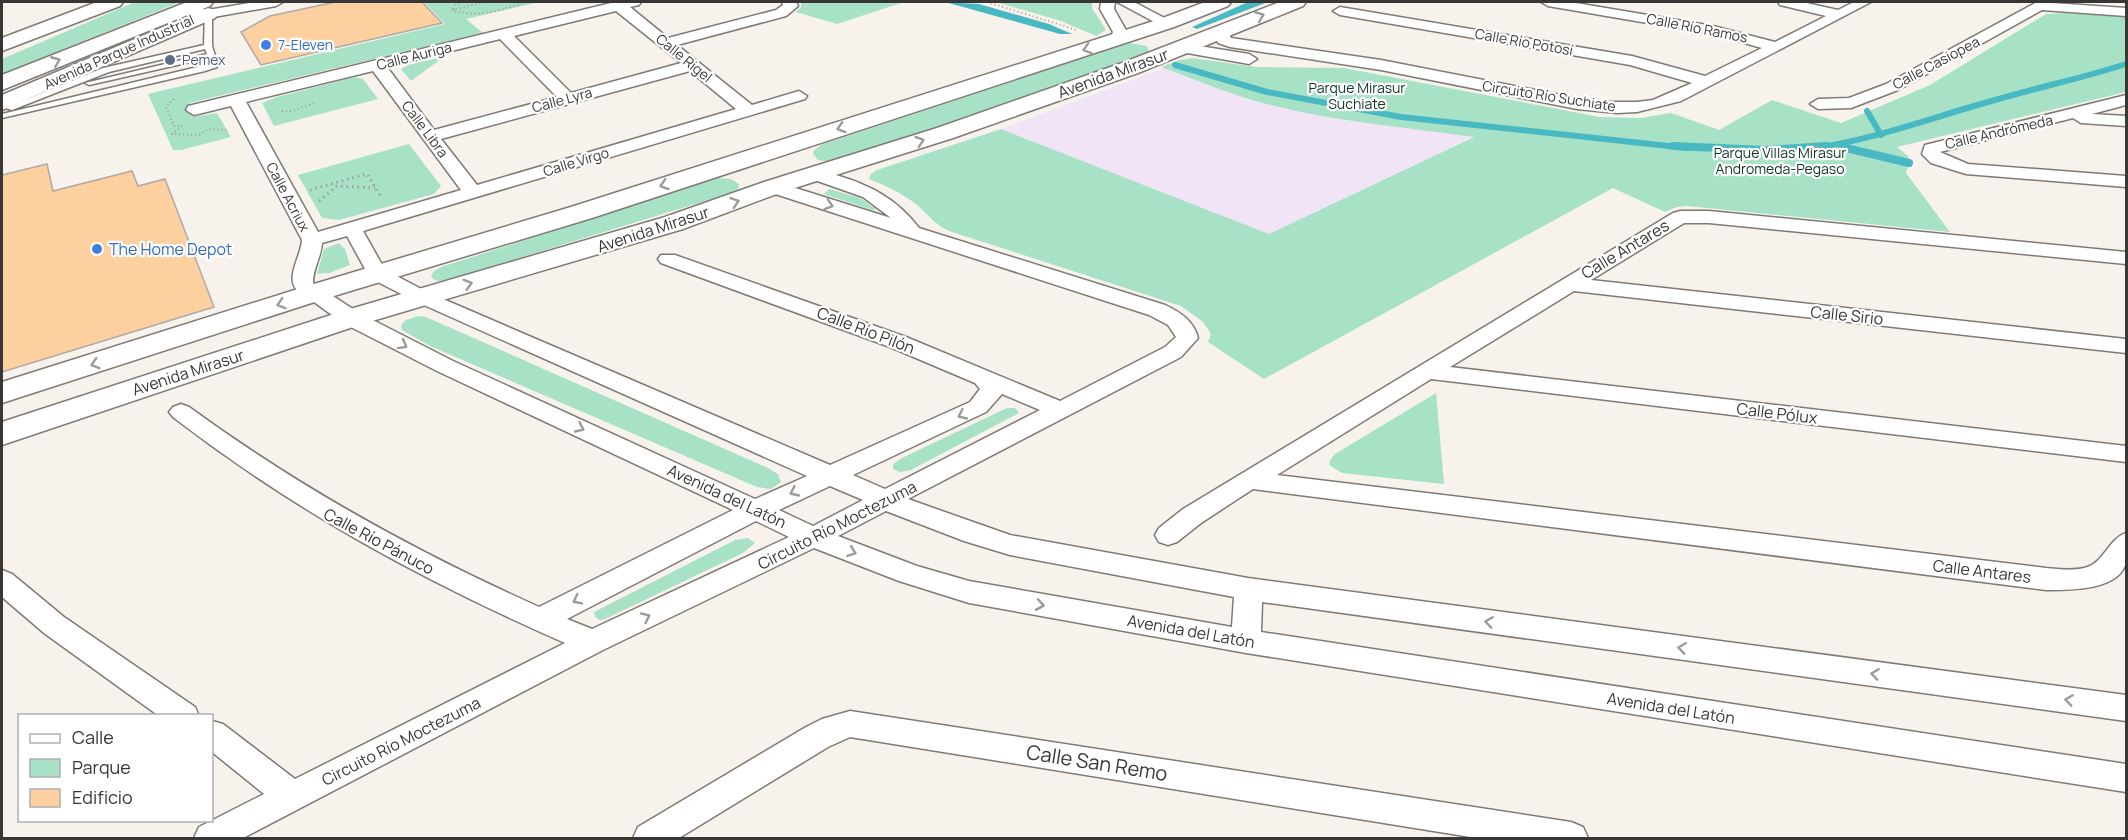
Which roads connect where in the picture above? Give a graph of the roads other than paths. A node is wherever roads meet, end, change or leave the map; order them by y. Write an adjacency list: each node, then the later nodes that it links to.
1 (82, 2): 21 (street)
2 (113, 2): 26 (street)
3 (237, 2): 16 (street, Avenida Parque Industrial)
4 (276, 2): 16 (street)
5 (634, 2): 15 (street, Calle Auriga)
6 (789, 2): 25 (street)
7 (1108, 2): 22 (street)
8 (1124, 2): 20 (street)
9 (1221, 2): 20 (street)
10 (1296, 2): 24 (street, Avenida Mirasur, one-way to 10)
11 (1548, 2): 27 (street, Calle Río Ramos)
12 (1785, 2): 19 (street)
13 (1864, 2): 19 (street, Circuito Río Suchiate)
14 (2044, 4): 18 (street); 41 (street, Calle Casiopea)
15 (618, 5): 23 (street, Calle Auriga); 25 (street, Calle Rigel)
16 (205, 8): 29 (lane); 35 (street, one-way to 16); 42 (street, Avenida Parque Industrial)
17 (1340, 11): 34 (street, Calle Río Potosí)
18 (2127, 12)
19 (1838, 14): 27 (street, Circuito Río Suchiate)
20 (1176, 19): 22 (street); 24 (street)
21 (2, 32)
22 (1124, 32): 28 (street); 51 (street, one-way to 51)
23 (503, 34): 31 (street, Calle Auriga); 38 (street)
24 (1219, 37): 28 (street, Avenida Mirasur); 30 (street, Circuito Río Suchiate)
25 (666, 43): 32 (street, Calle Rigel)
26 (2, 45)
27 (1774, 46): 34 (street, Circuito Río Suchiate)
28 (1181, 48): 30 (street, Circuito Río Suchiate); 53 (street, Avenida Mirasur, one-way to 28)
29 (211, 55): 33 (lane); 36 (lane); 36 (lane); 42 (lane)
30 (1320, 55): 34 (street, Circuito Río Suchiate)
31 (377, 65): 39 (street, Calle Auriga); 50 (street, Calle Libra)
32 (693, 65): 38 (street, Calle Lyra); 45 (street, Calle Rigel)
33 (154, 81): 46 (lane); 48 (lane)
34 (1707, 82)
35 (2, 83)
36 (47, 93): 42 (lane)
37 (799, 96): 45 (street, Calle Virgo)
38 (568, 99): 50 (street, Calle Lyra)
39 (236, 100): 43 (street, Calle Auriga); 59 (street, Calle Acriux)
40 (2127, 100): 47 (street, Calle Andrómeda)
41 (1818, 104)
42 (7, 105): 44 (lane)
43 (194, 110)
44 (2, 111)
45 (749, 111): 56 (street, Calle Virgo)
46 (2, 116)
47 (2064, 116): 49 (street); 54 (street, Calle Andrómeda)
48 (2, 121)
49 (2127, 122)
50 (431, 136): 56 (street, Calle Libra)
51 (780, 148): 52 (street); 53 (street)
52 (740, 161): 55 (street); 62 (street, one-way to 62)
53 (815, 174): 55 (street, Avenida Mirasur); 58 (street)
54 (2127, 182)
55 (773, 187): 58 (street, Circuito Río Moctezuma, one-way to 58); 65 (street, Avenida Mirasur, one-way to 55)
56 (473, 193): 57 (street, Calle Virgo)
57 (352, 228): 59 (street, Calle Virgo); 62 (street)
58 (912, 231): 71 (street, Circuito Río Moctezuma)
59 (312, 240): 64 (street, Calle Acriux)
60 (2127, 258): 63 (street, Calle Antares)
61 (668, 259): 69 (street, Calle Río Pilón)
62 (377, 274): 64 (street); 65 (street)
63 (1568, 284): 67 (street, Calle Sirio); 68 (street, Calle Antares)
64 (314, 293): 66 (street, Avenida del Latón); 70 (street, one-way to 70)
65 (422, 297): 66 (street, Avenida Mirasur); 75 (street)
66 (351, 318): 73 (street, Avenida Mirasur); 78 (street, Avenida del Latón, one-way to 78)
67 (2127, 346)
68 (1428, 372): 74 (street, Calle Pólux); 76 (street, Calle Antares)
69 (982, 376): 71 (street, Calle Río Pilón); 75 (street, one-way to 75)
70 (2, 393)
71 (1061, 410): 77 (street, Circuito Río Moctezuma)
72 (181, 412): 84 (street, Calle Río Pánuco)
73 (2, 434)
74 (2127, 454)
75 (831, 474): 77 (street); 78 (street, one-way to 78)
76 (1250, 480): 79 (street, Calle Antares); 81 (street, Calle Antares)
77 (888, 499): 80 (street, Circuito Río Moctezuma); 83 (street)
78 (756, 510): 80 (street, Avenida del Latón); 84 (street, one-way to 84)
79 (1168, 536)
80 (813, 537): 85 (street, Avenida del Latón, one-way to 85); 86 (street, Circuito Río Moctezuma, one-way to 80)
81 (2127, 543)
82 (2, 581): 88 (street)
83 (1248, 589): 85 (street); 87 (street, one-way to 83)
84 (539, 620): 86 (street, Calle Río Pánuco)
85 (1246, 641): 90 (street, Avenida del Latón)
86 (593, 642): 91 (street, Circuito Río Moctezuma)
87 (2127, 708)
88 (181, 714)
89 (213, 735): 91 (street)
90 (2127, 778)
91 (293, 797): 92 (street, Circuito Río Moctezuma)
92 (211, 838)
93 (650, 838): 94 (street, Calle San Remo)
94 (1571, 838)

